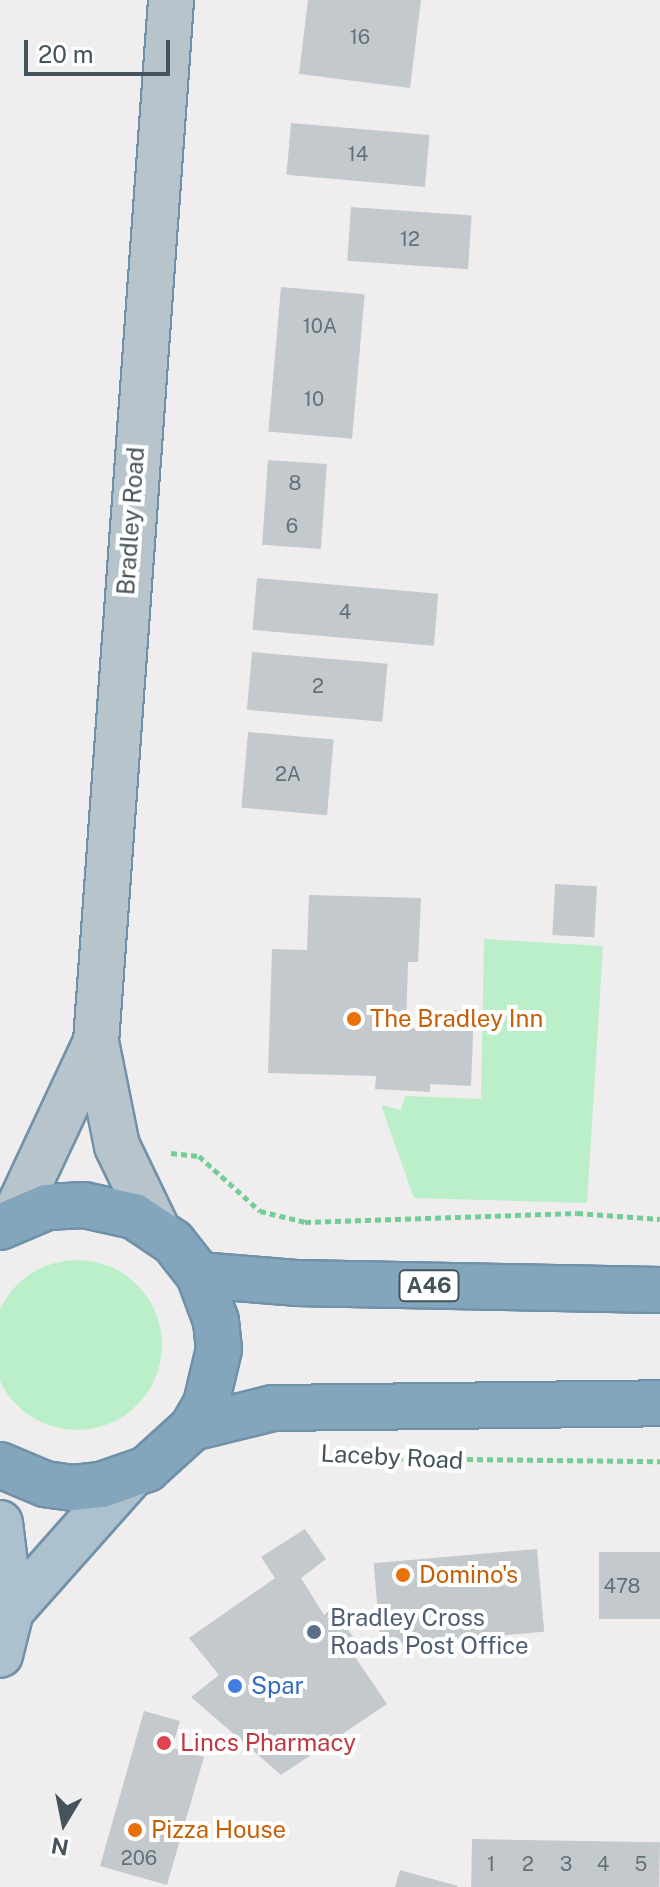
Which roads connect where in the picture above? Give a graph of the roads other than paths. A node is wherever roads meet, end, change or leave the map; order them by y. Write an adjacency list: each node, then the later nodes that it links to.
1 (171, 0): 2 (street, Bradley Road)
2 (96, 1042): 3 (street, Bradley Road); 4 (street, Bradley Road)
3 (6, 1223): 4 (highway)
4 (157, 1229): 5 (highway)
5 (199, 1275): 6 (highway, A46); 8 (highway)
6 (660, 1290)
7 (660, 1403): 8 (highway, Laceby Road)
8 (192, 1428): 10 (highway)
9 (0, 1465): 10 (highway)
10 (129, 1478): 12 (main road)
11 (0, 1523): 12 (main road)
12 (11, 1611): 13 (main road)
13 (0, 1655)

